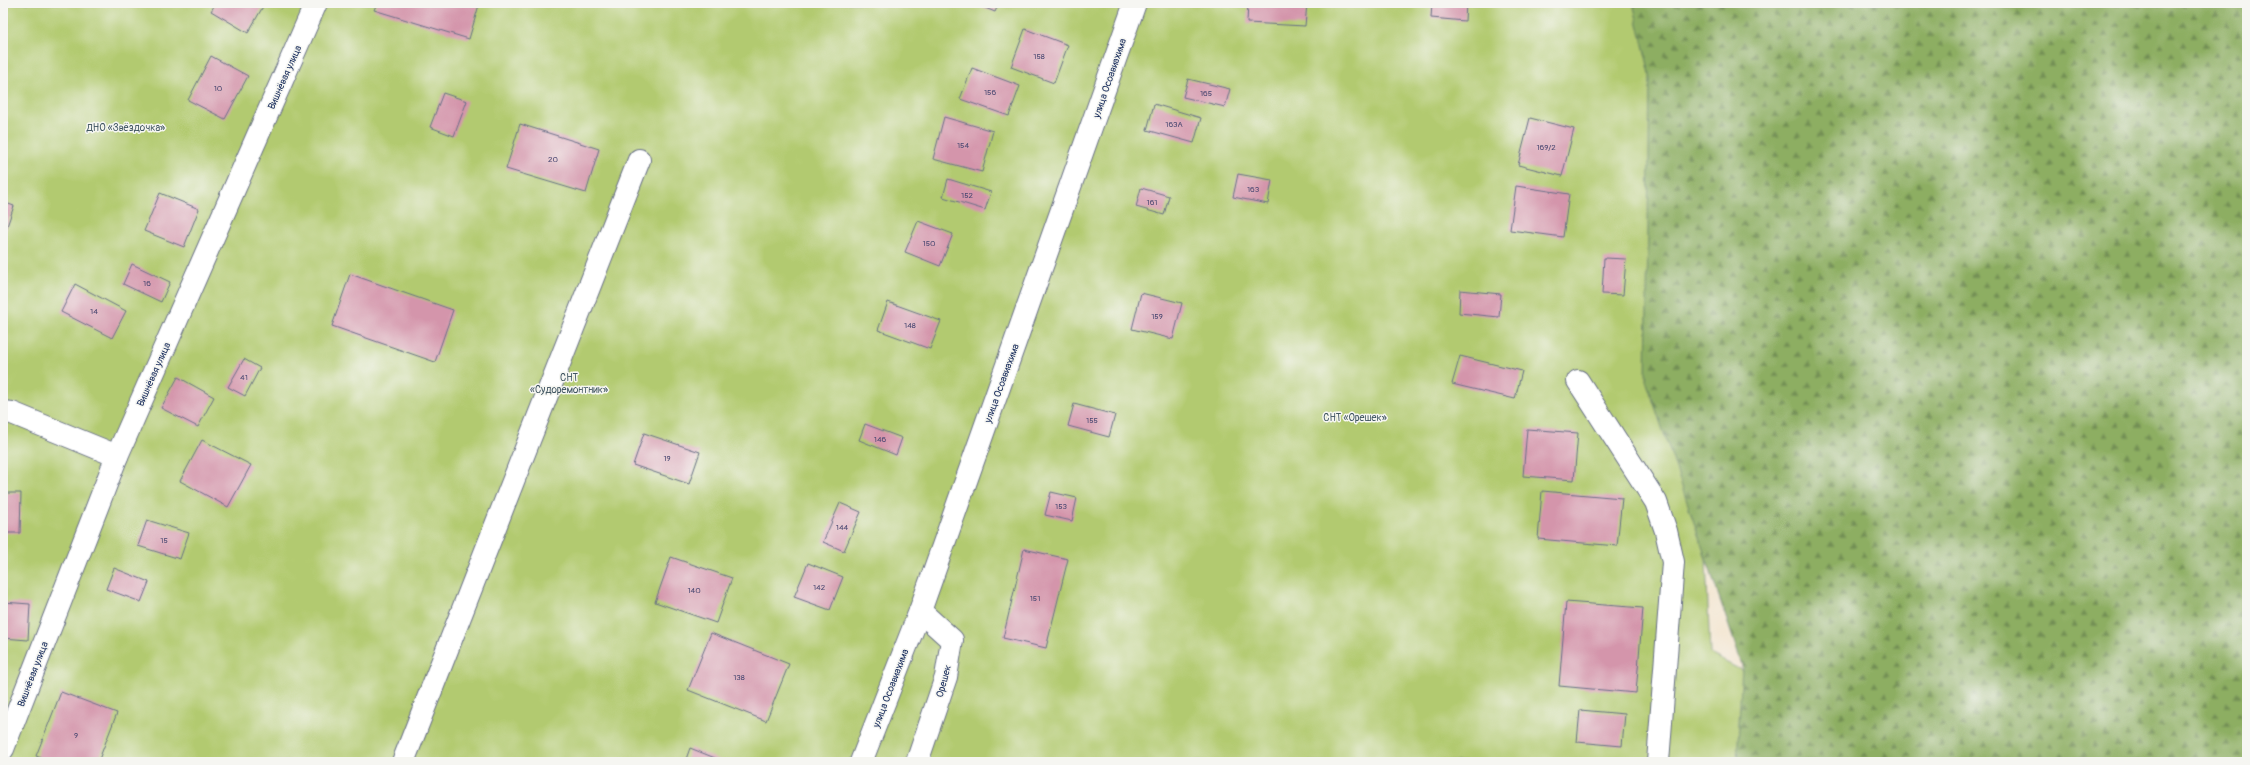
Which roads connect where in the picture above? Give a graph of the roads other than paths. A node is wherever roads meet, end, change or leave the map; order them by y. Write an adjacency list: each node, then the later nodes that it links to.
1 (316, 3): 6 (street, Вишнёвая улица)
2 (1135, 3): 7 (street, улица Осоавиахима)
3 (639, 160): 9 (street)
4 (1578, 381): 12 (street)
5 (3, 412): 6 (street)
6 (117, 456): 8 (street, Вишнёвая улица)
7 (920, 611): 10 (street, улица Осоавиахима); 11 (street, Орешек)
8 (3, 749)
9 (402, 762)
10 (861, 762)
11 (917, 762)
12 (1658, 762)

